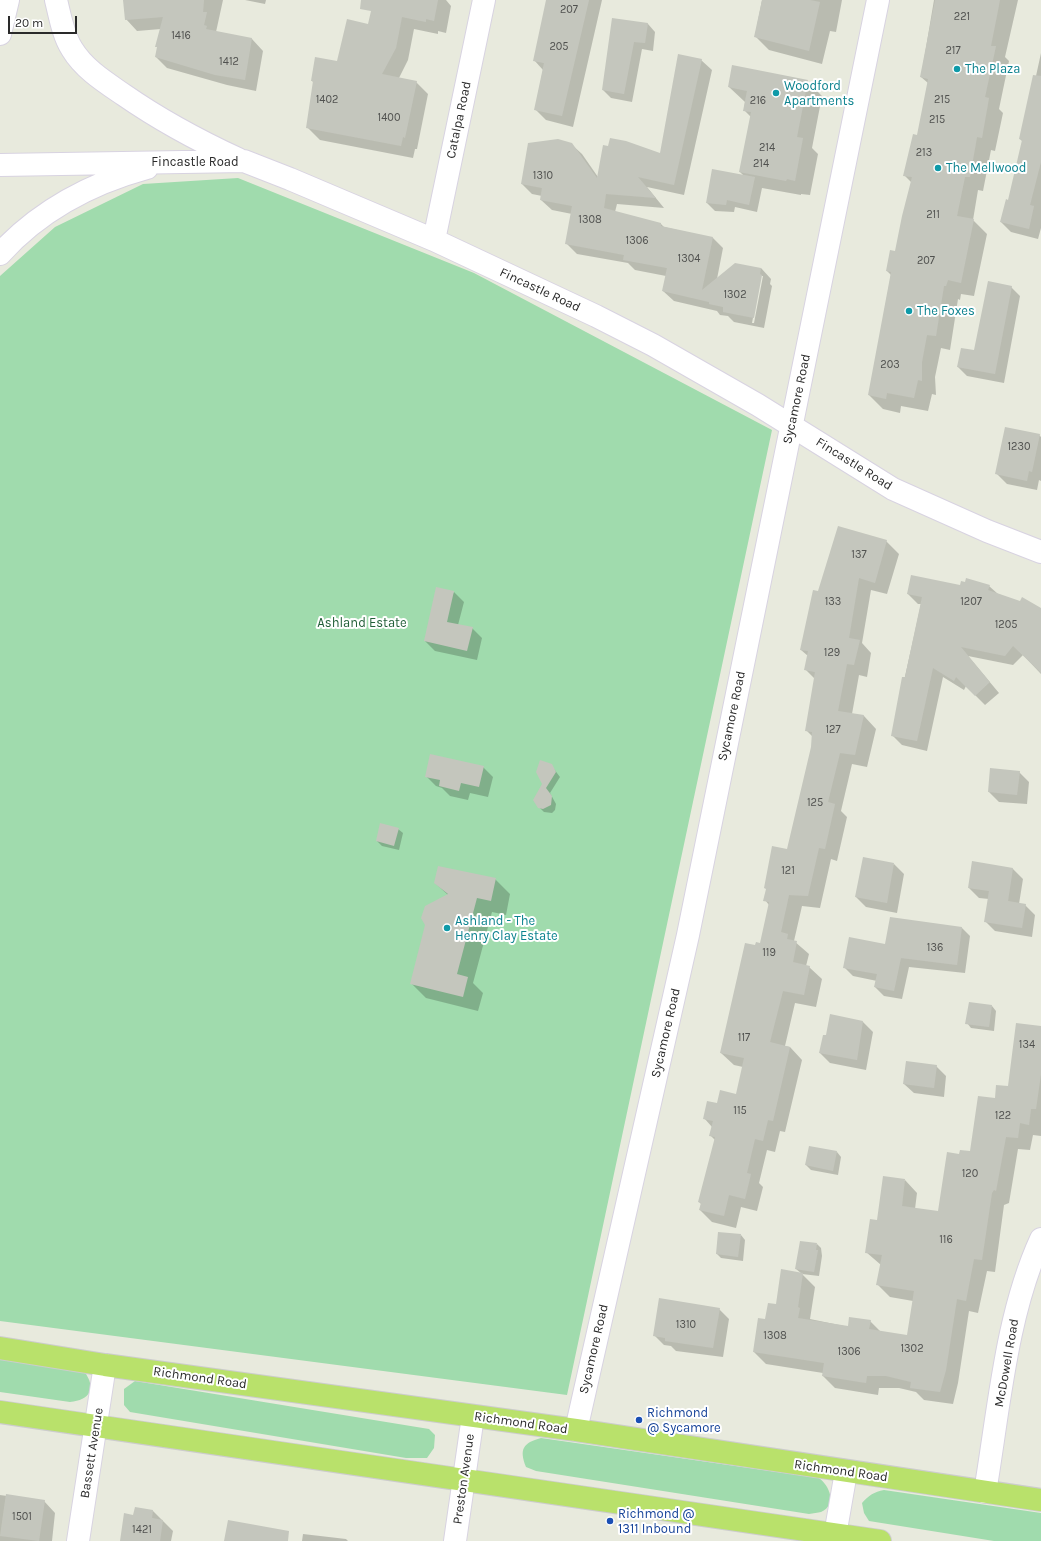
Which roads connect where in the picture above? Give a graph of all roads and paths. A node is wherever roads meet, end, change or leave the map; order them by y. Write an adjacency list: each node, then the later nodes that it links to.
1 (8, 0): 5 (street)
2 (56, 0): 7 (street)
3 (484, 0): 9 (street, Catalpa Road)
4 (878, 0): 11 (street, Sycamore Road)
5 (0, 34)
6 (176, 161): 7 (street, Fincastle Road); 8 (street, Fincastle Road); 10 (street)
7 (244, 162): 9 (street, Fincastle Road)
8 (0, 164)
9 (434, 240): 11 (street, Fincastle Road)
10 (0, 254)
11 (792, 426): 12 (street, Fincastle Road); 19 (street, Sycamore Road)
12 (1041, 552)
13 (1041, 1239): 22 (street, McDowell Road)
14 (0, 1348): 15 (main road, Richmond Road)
15 (105, 1365): 17 (main road, Richmond Road); 18 (street, Bassett Avenue)
16 (0, 1412): 18 (main road)
17 (473, 1416): 19 (main road, Richmond Road); 21 (street, Preston Avenue)
18 (97, 1426): 21 (main road); 25 (street, Bassett Avenue)
19 (576, 1430): 20 (main road, Richmond Road)
20 (846, 1472): 22 (main road, Richmond Road); 24 (street)
21 (465, 1481): 24 (main road); 26 (street, Preston Avenue)
22 (985, 1492): 23 (main road, Richmond Road)
23 (1041, 1500)
24 (834, 1538): 27 (main road)
25 (78, 1541)
26 (455, 1541)
27 (880, 1541)

